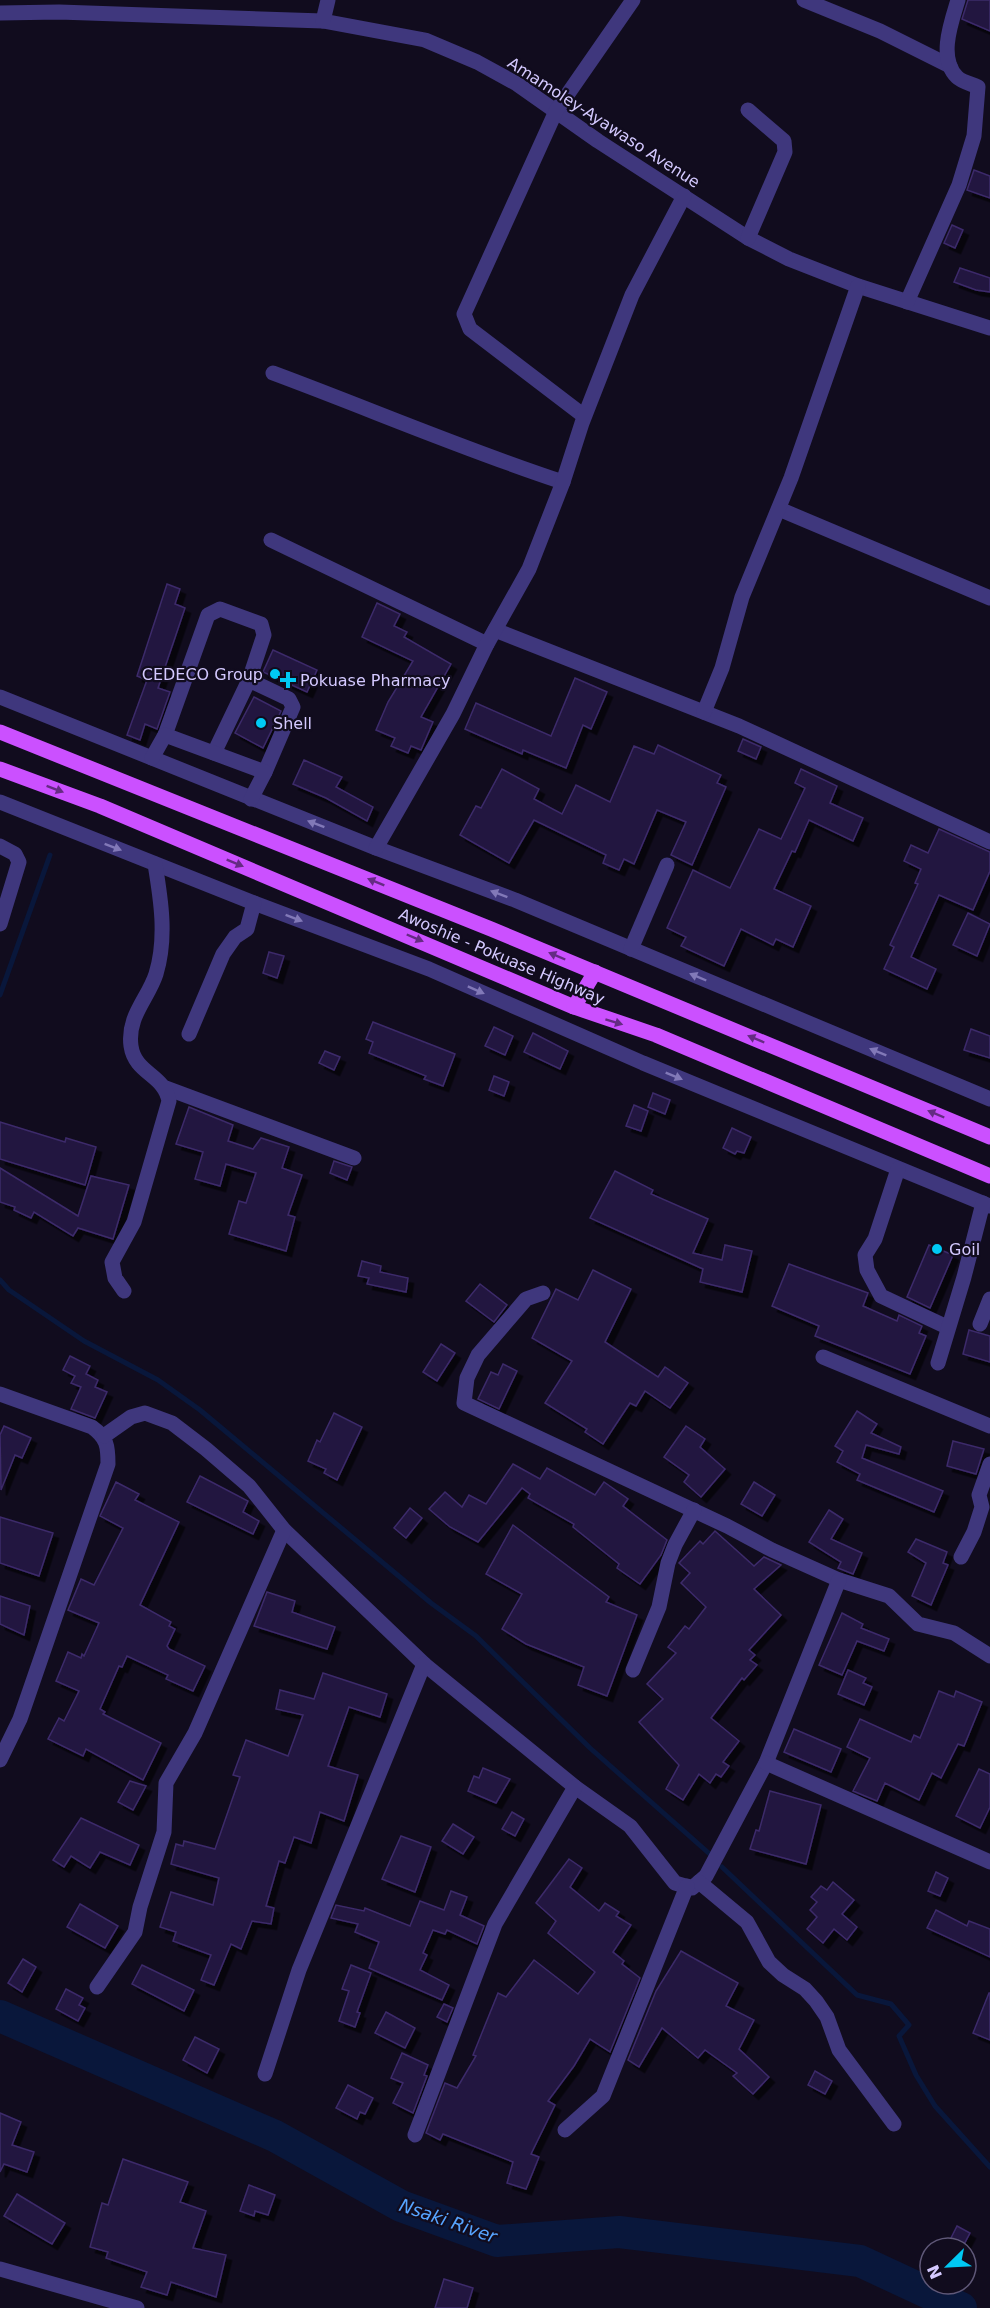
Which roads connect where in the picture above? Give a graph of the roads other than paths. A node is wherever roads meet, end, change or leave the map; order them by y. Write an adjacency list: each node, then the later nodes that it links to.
1 (79, 0): 6 (street)
2 (328, 0): 8 (street)
3 (633, 0): 12 (street)
4 (804, 0): 9 (street)
5 (958, 0): 9 (street)
6 (59, 12): 7 (street, Amamoley-Ayawaso Avenue); 8 (street, Amamoley-Ayawaso Avenue)
7 (0, 13)
8 (323, 21): 12 (street, Amamoley-Ayawaso Avenue)
9 (950, 66): 10 (street)
10 (984, 89): 16 (street)
11 (748, 110): 14 (street)
12 (556, 111): 13 (street, Amamoley-Ayawaso Avenue); 19 (street)
13 (684, 196): 14 (street, Amamoley-Ayawaso Avenue); 19 (street)
14 (748, 238): 15 (street, Amamoley-Ayawaso Avenue)
15 (858, 286): 16 (street, Amamoley-Ayawaso Avenue); 21 (street)
16 (907, 302): 17 (street, Amamoley-Ayawaso Avenue)
17 (990, 328)
18 (273, 373): 20 (street)
19 (584, 416): 20 (street)
20 (563, 482): 24 (street)
21 (778, 509): 23 (street); 28 (street)
22 (271, 540): 25 (street)
23 (990, 597)
24 (495, 630): 25 (street); 28 (street)
25 (488, 644): 39 (street)
26 (249, 680): 30 (street); 31 (street); 34 (street)
27 (0, 697): 32 (street)
28 (704, 712): 37 (street)
29 (0, 732): 45 (main road, Awoshie - Pokuase Highway, one-way to 29)
30 (165, 735): 31 (street); 32 (street)
31 (214, 753): 34 (street)
32 (152, 758): 35 (street)
33 (0, 769): 46 (main road, Awoshie - Pokuase Highway, one-way to 46)
34 (265, 772): 35 (street)
35 (251, 799): 39 (street, one-way to 35)
36 (0, 802): 40 (street, one-way to 40)
37 (990, 842)
38 (0, 846): 43 (street)
39 (376, 848): 44 (street, one-way to 39)
40 (155, 864): 42 (street); 48 (street)
41 (667, 865): 44 (street)
42 (254, 903): 47 (street); 52 (street, one-way to 52)
43 (0, 924)
44 (631, 949): 49 (street, one-way to 44)
45 (595, 972): 46 (main road); 50 (main road, Awoshie - Pokuase Highway, one-way to 45)
46 (574, 1007): 53 (main road, Awoshie - Pokuase Highway, one-way to 53)
47 (189, 1034)
48 (166, 1088): 51 (street); 55 (street)
49 (990, 1099)
50 (990, 1137)
51 (354, 1158)
52 (898, 1169): 54 (street); 59 (street)
53 (990, 1176)
54 (987, 1205): 59 (street)
55 (124, 1291)
56 (543, 1293): 66 (street)
57 (990, 1299): 58 (street)
58 (981, 1324)
59 (947, 1327): 61 (street)
60 (823, 1357): 63 (street)
61 (938, 1364)
62 (0, 1394): 64 (street)
63 (990, 1426)
64 (104, 1436): 67 (street); 73 (street)
65 (990, 1464): 68 (street)
66 (694, 1510): 69 (street); 72 (street)
67 (284, 1530): 71 (street); 78 (street)
68 (961, 1557)
69 (839, 1580): 70 (street); 74 (street)
70 (990, 1656)
71 (424, 1664): 75 (street); 79 (street)
72 (633, 1670)
73 (2, 1752)
74 (766, 1763): 76 (street); 77 (street)
75 (575, 1786): 77 (street); 82 (street)
76 (990, 1862)
77 (693, 1884): 80 (street); 81 (street)
78 (97, 1987)
79 (266, 2074)
80 (894, 2124)
81 (565, 2130)
82 (415, 2135)
83 (0, 2269): 84 (street)
84 (137, 2308)

